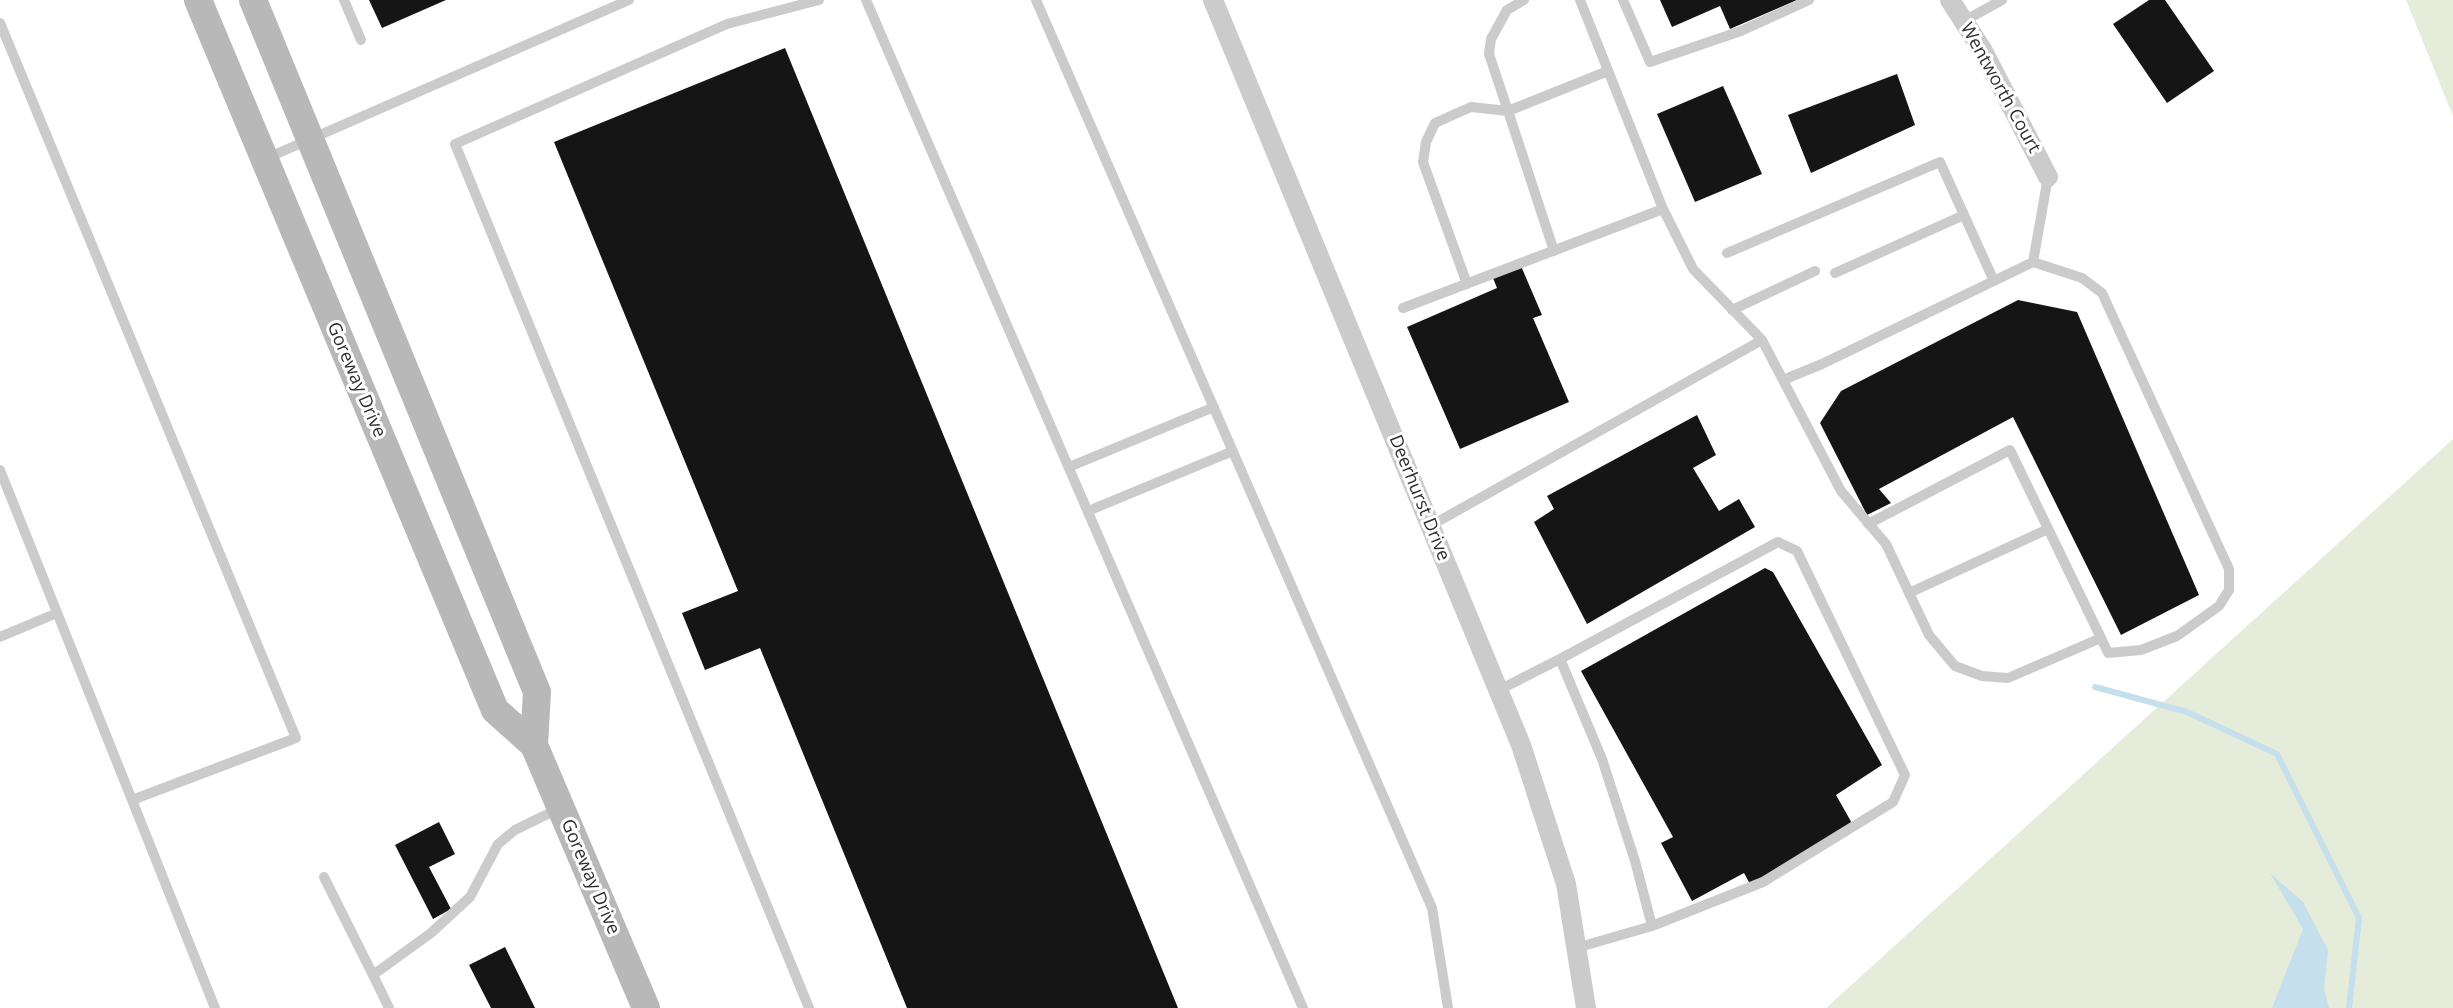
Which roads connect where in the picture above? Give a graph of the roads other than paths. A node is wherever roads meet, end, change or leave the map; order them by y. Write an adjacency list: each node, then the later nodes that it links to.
1 (198, 0): 21 (main road, Goreway Drive)
2 (253, 0): 20 (main road, Goreway Drive)
3 (344, 0): 17 (lane)
4 (629, 0): 20 (lane)
5 (819, 0): 60 (lane)
6 (866, 0): 38 (lane)
7 (1036, 0): 36 (lane)
8 (1213, 0): 42 (street, Deerhurst Drive)
9 (1524, 0): 19 (lane)
10 (1580, 0): 18 (lane)
11 (1623, 0): 12 (lane)
12 (1809, 0)
13 (1950, 0): 15 (street, Wentworth Court)
14 (2002, 0): 15 (lane)
15 (1964, 21): 22 (street, Wentworth Court)
16 (0, 23): 51 (lane)
17 (361, 40)
18 (1608, 71): 19 (lane); 23 (lane)
19 (1508, 111): 25 (lane); 31 (lane)
20 (310, 139): 21 (lane); 50 (main road, Goreway Drive)
21 (264, 159): 50 (main road, Goreway Drive)
22 (2048, 177): 27 (lane)
23 (1663, 209): 25 (lane); 33 (lane)
24 (1964, 216): 26 (lane); 29 (lane); 30 (lane)
25 (1554, 251): 31 (lane)
26 (1727, 253)
27 (2033, 262): 30 (lane); 47 (lane)
28 (1815, 271): 33 (lane)
29 (1835, 273)
30 (1994, 281): 35 (lane)
31 (1467, 284): 32 (lane)
32 (1403, 308)
33 (1732, 310): 34 (lane)
34 (1762, 340): 35 (lane); 42 (lane)
35 (1783, 380): 41 (lane)
36 (1214, 407): 37 (lane); 38 (lane)
37 (1233, 451): 40 (lane); 62 (lane)
38 (1069, 467): 40 (lane)
39 (0, 470): 45 (lane)
40 (1088, 511): 61 (lane)
41 (1868, 524): 43 (lane); 44 (lane)
42 (1430, 526): 49 (street, Deerhurst Drive)
43 (2048, 530): 44 (lane); 47 (lane)
44 (1910, 593): 47 (lane)
45 (57, 613): 46 (lane); 51 (lane)
46 (0, 637)
47 (2101, 638)
48 (1560, 659): 49 (lane); 54 (lane); 54 (lane)
49 (1498, 690): 55 (street, Deerhurst Drive)
50 (534, 746): 52 (main road, Goreway Drive)
51 (132, 800): 57 (lane)
52 (560, 808): 56 (lane); 59 (main road, Goreway Drive)
53 (324, 877): 56 (lane)
54 (1652, 926): 55 (lane)
55 (1576, 948): 63 (street, Deerhurst Drive)
56 (373, 975): 58 (lane)
57 (214, 1008)
58 (389, 1008)
59 (646, 1008)
60 (810, 1008)
61 (1303, 1008)
62 (1448, 1008)
63 (1586, 1008)

